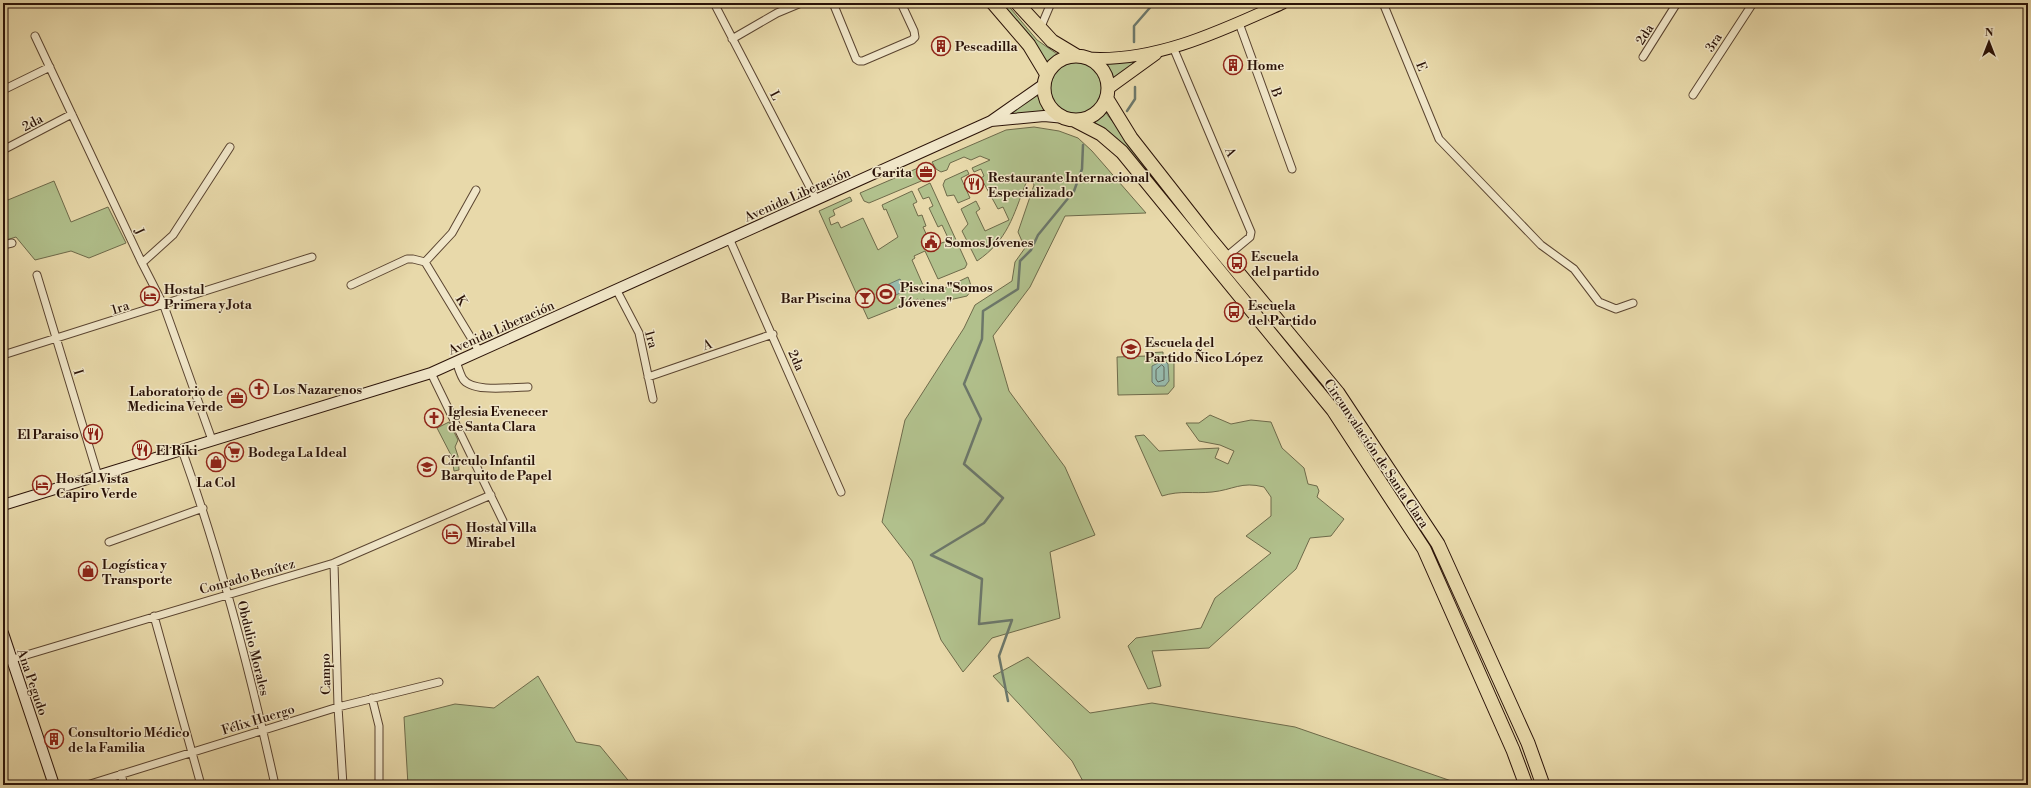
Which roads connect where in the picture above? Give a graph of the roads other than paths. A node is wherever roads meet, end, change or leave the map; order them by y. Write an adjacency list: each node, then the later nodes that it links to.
1 (714, 3): 15 (street, L)
2 (801, 3): 15 (street)
3 (833, 3): 4 (street)
4 (901, 3)
5 (993, 3): 21 (highway)
6 (1017, 3): 13 (highway)
7 (1051, 3): 13 (street)
8 (1283, 3): 12 (main road)
9 (1383, 3): 43 (street, E)
10 (1677, 3): 19 (street, 2da)
11 (1753, 3): 24 (street, 3ra)
12 (1239, 23): 16 (main road); 30 (street, B)
13 (1040, 29): 18 (highway)
14 (35, 36): 20 (street, J)
15 (732, 39): 32 (street, L)
16 (1173, 47): 17 (main road); 37 (street, A)
17 (1158, 52): 18 (main road); 23 (main road)
18 (1081, 57): 21 (highway); 23 (highway)
19 (1643, 57)
20 (50, 67): 22 (street); 25 (street, J)
21 (1045, 79): 26 (highway); 27 (main road, Avenida Liberación)
22 (3, 90)
23 (1108, 94): 26 (highway); 37 (highway, Circunvalación de Santa Clara)
24 (1693, 95)
25 (72, 114): 29 (street, 2da); 39 (street, J)
26 (1069, 119): 27 (main road, Avenida Liberación); 81 (highway, Circunvalación de Santa Clara)
27 (991, 121): 32 (main road, Avenida Liberación)
28 (230, 147): 39 (street)
29 (3, 150)
30 (1292, 169)
31 (476, 190): 38 (street)
32 (816, 199): 33 (main road, Avenida Liberación)
33 (729, 238): 42 (main road, Avenida Liberación); 45 (street, 2da)
34 (12, 243): 35 (street)
35 (3, 245)
36 (312, 257): 44 (street, 1ra)
37 (1226, 257): 82 (highway, Circunvalación de Santa Clara)
38 (425, 262): 41 (street); 47 (street, K)
39 (142, 263): 44 (street, J)
40 (37, 275): 46 (street, I)
41 (351, 285)
42 (616, 289): 47 (main road, Avenida Liberación); 51 (street, 1ra)
43 (1632, 302)
44 (164, 306): 46 (street, 1ra); 54 (street, J)
45 (773, 334): 51 (street, A); 57 (street, 2da)
46 (57, 339): 48 (street, 1ra); 56 (street, I)
47 (479, 351): 49 (main road, Avenida Liberación)
48 (3, 355)
49 (456, 361): 50 (main road, Avenida Liberación); 52 (street)
50 (430, 373): 54 (main road, Avenida Liberación); 58 (street)
51 (648, 377): 53 (street, 1ra)
52 (528, 387)
53 (653, 399)
54 (212, 440): 55 (main road, Avenida Liberación)
55 (182, 450): 56 (main road, Avenida Liberación); 60 (street, Obdulio Morales)
56 (98, 476): 59 (main road, Avenida Liberación)
57 (841, 492)
58 (491, 496): 61 (street); 63 (street, Conrado Benítez)
59 (3, 505)
60 (203, 508): 62 (street); 64 (street, Obdulio Morales)
61 (503, 521)
62 (109, 542)
63 (334, 563): 64 (street, Conrado Benítez); 70 (street, Campo)
64 (228, 593): 65 (street, Conrado Benítez); 71 (street, Obdulio Morales)
65 (154, 616): 67 (street, Conrado Benítez); 72 (street)
66 (3, 633): 67 (main road, Ana Pegudo)
67 (7, 661): 74 (main road, Ana Pegudo)
68 (439, 682): 69 (street, Félix Huergo)
69 (372, 698): 70 (street, Félix Huergo); 80 (street)
70 (338, 707): 71 (street, Félix Huergo); 79 (street, Campo)
71 (263, 730): 72 (street, Félix Huergo); 78 (street, Obdulio Morales)
72 (192, 752): 73 (street, Félix Huergo); 77 (street)
73 (121, 774): 75 (street, Félix Huergo); 76 (street)
74 (54, 785)
75 (87, 785)
76 (124, 785)
77 (201, 785)
78 (275, 785)
79 (343, 785)
80 (379, 785)
81 (1526, 785)
82 (1543, 785)

